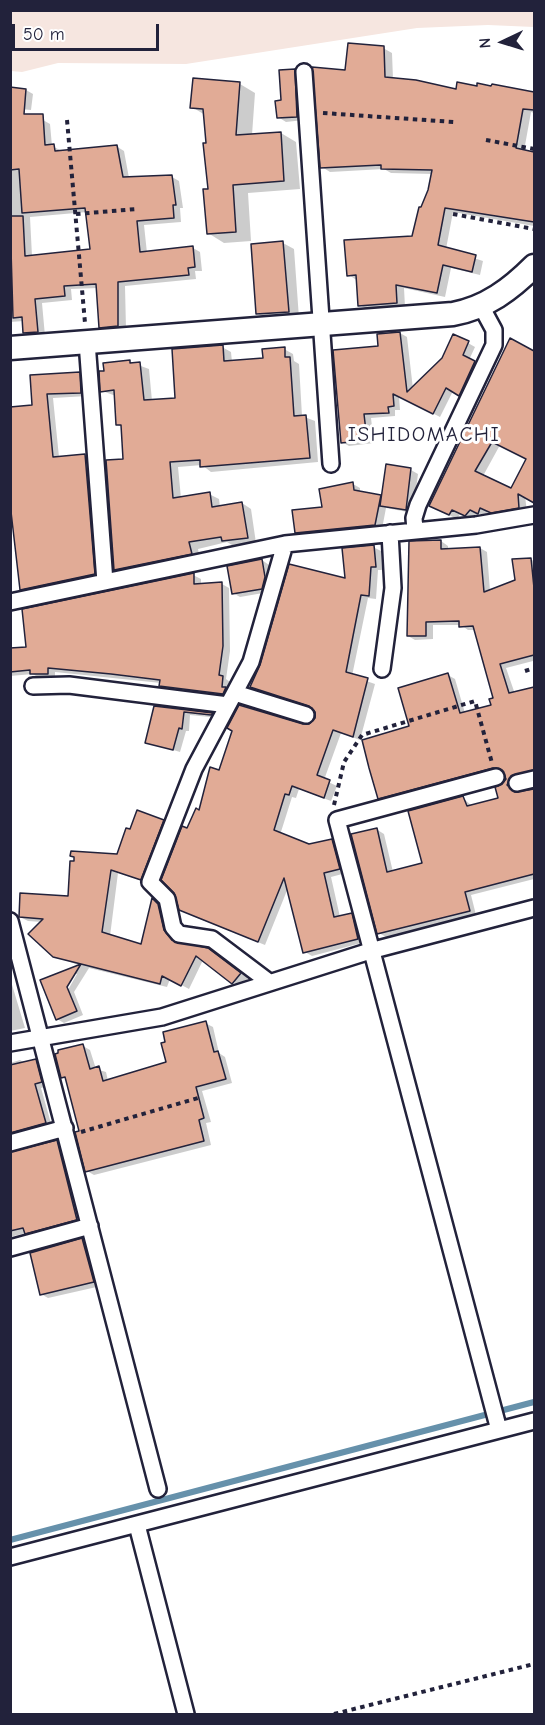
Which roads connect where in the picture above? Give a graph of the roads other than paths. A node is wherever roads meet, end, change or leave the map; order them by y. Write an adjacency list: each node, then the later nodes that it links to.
1 (304, 72): 4 (street)
2 (534, 266): 3 (street)
3 (481, 306): 4 (street); 9 (street)
4 (322, 324): 5 (street); 7 (street)
5 (87, 342): 6 (street); 12 (street)
6 (10, 348)
7 (331, 464)
8 (534, 515): 9 (street)
9 (415, 530): 10 (street)
10 (390, 533): 11 (street); 14 (street)
11 (285, 544): 12 (street); 16 (street)
12 (105, 582): 13 (street)
13 (10, 602)
14 (382, 669)
15 (33, 686): 16 (street)
16 (231, 699): 17 (street); 24 (street)
17 (306, 715)
18 (496, 777): 23 (street)
19 (534, 778): 20 (street)
20 (517, 783)
21 (534, 908): 23 (street)
22 (10, 921): 25 (street)
23 (370, 951): 24 (street); 32 (street)
24 (270, 982): 25 (street)
25 (43, 1038): 26 (street); 27 (street)
26 (10, 1043)
27 (66, 1132): 28 (street); 29 (street)
28 (10, 1143)
29 (90, 1226): 30 (street); 33 (street)
30 (10, 1248)
31 (534, 1421): 32 (street)
32 (497, 1425): 34 (street)
33 (158, 1489)
34 (137, 1525): 35 (street); 36 (street)
35 (10, 1557)
36 (186, 1714)

